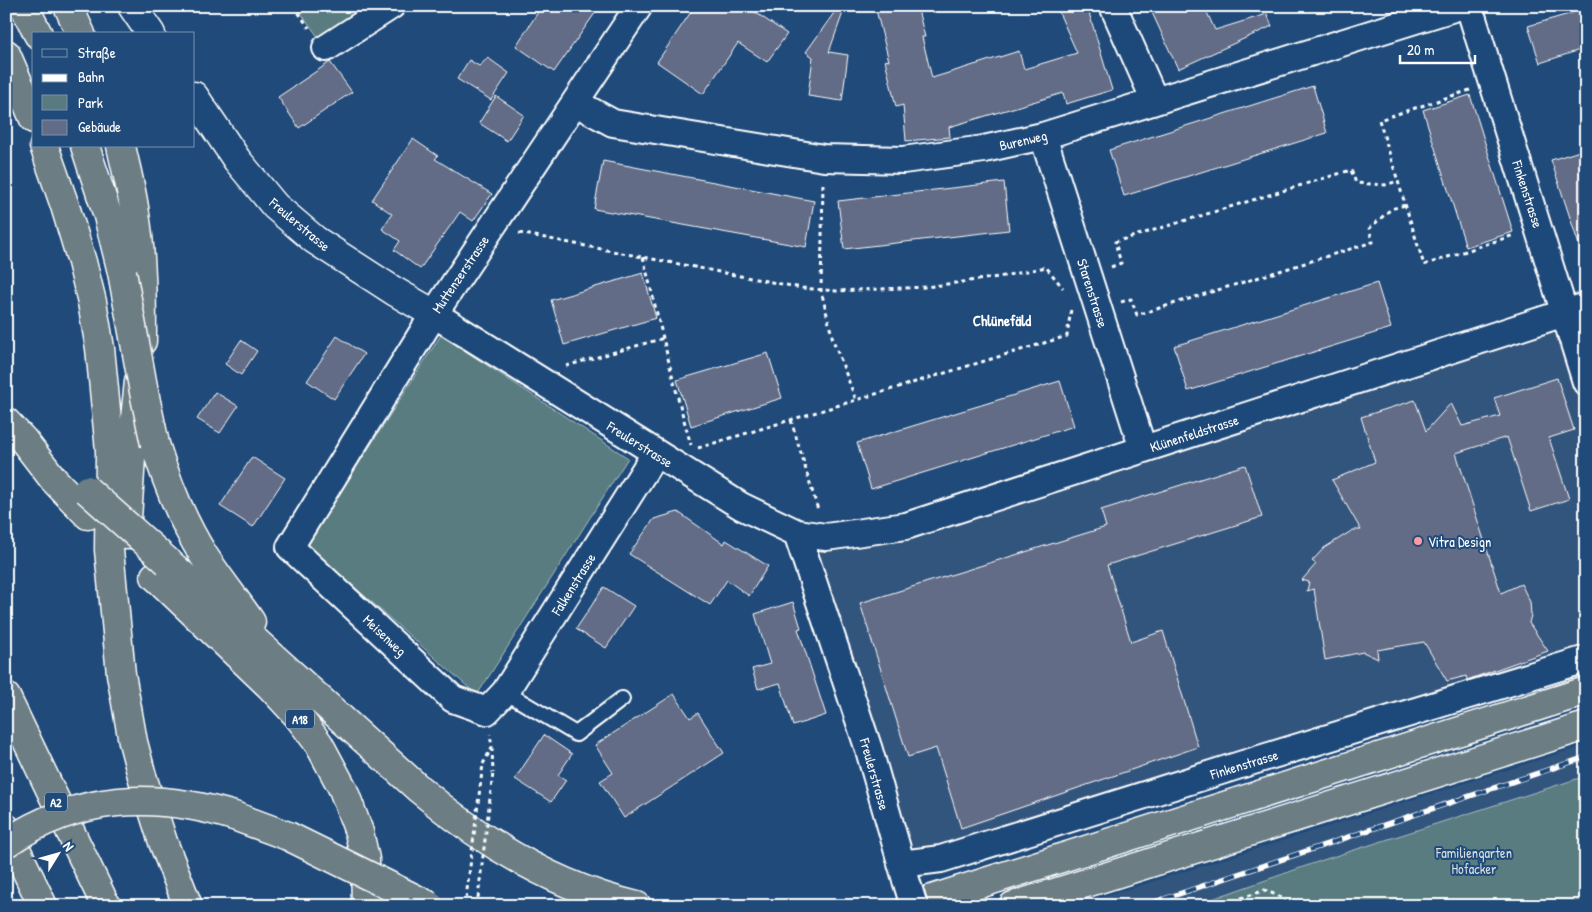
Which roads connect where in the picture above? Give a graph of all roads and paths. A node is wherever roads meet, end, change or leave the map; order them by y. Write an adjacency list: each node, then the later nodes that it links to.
1 (24, 6): 10 (highway)
2 (68, 6): 11 (highway)
3 (132, 6): 12 (street)
4 (294, 6): 13 (path)
5 (391, 6): 13 (street)
6 (639, 6): 18 (street, Muttenzerstrasse)
7 (1113, 6): 17 (street)
8 (1460, 6): 17 (street, Burenweg)
9 (1469, 6): 15 (street, Finkenstrasse)
10 (37, 32)
11 (80, 32)
12 (150, 32)
13 (319, 40)
14 (6, 54): 19 (highway)
15 (1492, 83): 25 (path); 28 (street, Finkenstrasse)
16 (195, 97): 36 (street, Freulerstrasse)
17 (1155, 100): 20 (street, Burenweg)
18 (576, 103): 24 (street, Burenweg); 27 (street, Muttenzerstrasse)
19 (32, 114)
20 (1043, 136): 24 (street, Burenweg); 43 (street, Starenstrasse)
21 (45, 148): 49 (highway)
22 (86, 148): 51 (highway, bridge)
23 (121, 148): 49 (highway)
24 (824, 158): 31 (path)
25 (1398, 181): 26 (path); 30 (path)
26 (1406, 205): 28 (path); 33 (path)
27 (492, 227): 29 (path); 36 (street, Muttenzerstrasse)
28 (1538, 227): 35 (street, Finkenstrasse)
29 (642, 257): 31 (path); 37 (path)
30 (1110, 268)
31 (821, 290): 32 (path); 40 (path)
32 (1067, 292)
33 (1118, 294)
34 (1071, 308): 40 (path)
35 (1575, 309): 38 (street, Finkenstrasse); 43 (street, Klünenfeldstrasse)
36 (434, 314): 39 (street, Freulerstrasse); 47 (street, Muttenzerstrasse)
37 (664, 338): 39 (path); 41 (path)
38 (1586, 382)
39 (556, 391): 44 (street, Freulerstrasse)
40 (856, 400): 41 (path)
41 (791, 420): 46 (path)
42 (15, 431): 48 (highway, bridge)
43 (1143, 449): 46 (street, Klünenfeldstrasse)
44 (655, 454): 45 (street, Freulerstrasse); 53 (street, Falkenstrasse)
45 (797, 533): 46 (street, Klünenfeldstrasse); 62 (street, Freulerstrasse)
46 (826, 537)
47 (290, 547): 56 (street, Meisenweg)
48 (161, 569): 51 (highway); 67 (highway, A18)
49 (118, 634): 66 (highway)
50 (1586, 659): 62 (street, Finkenstrasse)
51 (283, 665): 71 (highway)
52 (1586, 691): 63 (highway)
53 (505, 692): 55 (lane); 56 (street, Falkenstrasse)
54 (6, 697): 65 (highway, A2)
55 (622, 699)
56 (487, 711)
57 (1586, 726): 73 (highway)
58 (492, 747): 70 (path, bridge)
59 (483, 764): 69 (path, bridge)
60 (6, 828): 64 (highway)
61 (6, 844): 68 (highway, bridge)
62 (906, 883): 63 (highway)
63 (925, 901): 72 (highway)
64 (42, 906)
65 (106, 906)
66 (188, 906)
67 (366, 906)
68 (430, 906)
69 (465, 906)
70 (477, 906)
71 (637, 906)
72 (893, 906)
73 (1013, 906)
74 (1218, 906): 75 (path)
75 (1287, 906)

